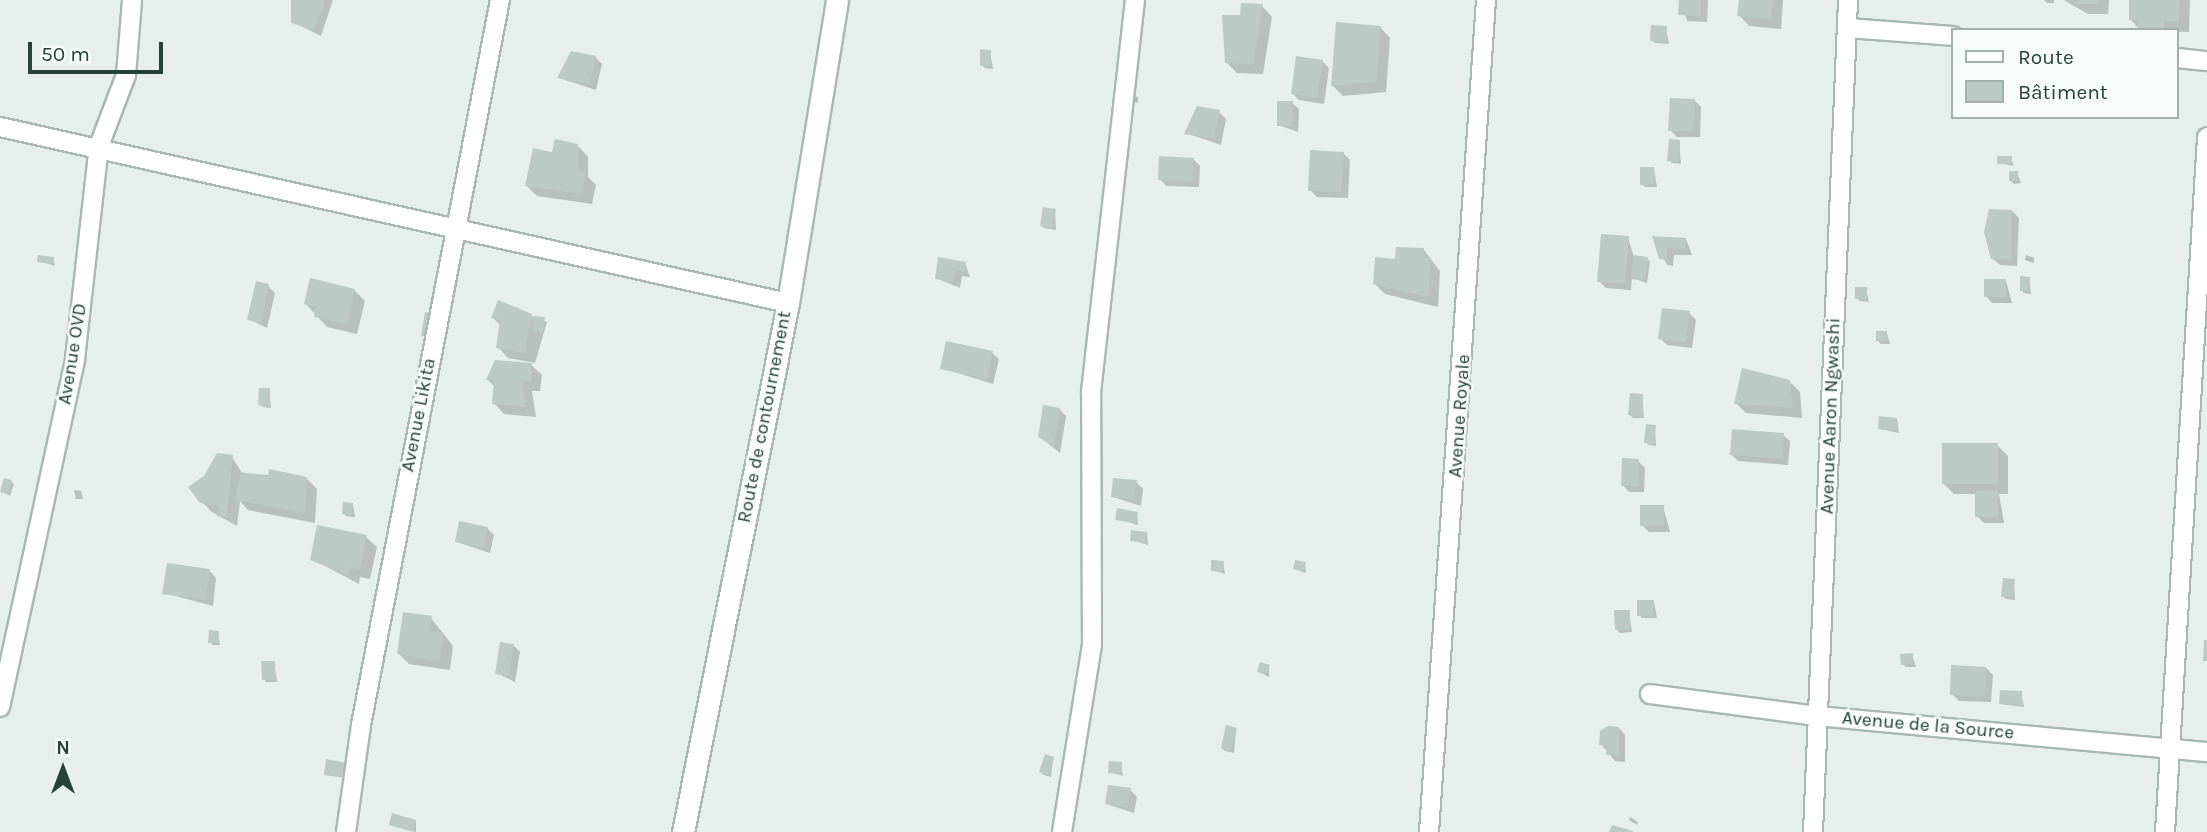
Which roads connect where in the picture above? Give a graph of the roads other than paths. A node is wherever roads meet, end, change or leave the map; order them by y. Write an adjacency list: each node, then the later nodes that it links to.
1 (132, 0): 13 (street, Avenue OVD)
2 (500, 0): 14 (street, Avenue Likita)
3 (837, 0): 15 (street, Route de contournement)
4 (1135, 0): 23 (street)
5 (1486, 0): 24 (street, Avenue Royale)
6 (1848, 0): 7 (street, Avenue Aaron Ngwashi)
7 (1847, 28): 8 (street); 18 (street, Avenue Aaron Ngwashi)
8 (1952, 36)
9 (2179, 58): 10 (street)
10 (2207, 61)
11 (0, 127): 13 (street)
12 (2207, 137): 19 (street)
13 (99, 146): 14 (street); 17 (street, Avenue OVD)
14 (456, 229): 15 (street); 21 (street, Avenue Likita)
15 (788, 303): 22 (street, Route de contournement)
16 (1650, 694): 18 (street, Avenue de la Source)
17 (0, 707)
18 (1818, 716): 19 (street, Avenue de la Source); 25 (street, Avenue Aaron Ngwashi)
19 (2171, 749): 20 (street, Avenue de la Source); 26 (street)
20 (2207, 752)
21 (346, 832)
22 (682, 832)
23 (1062, 832)
24 (1429, 832)
25 (1813, 832)
26 (2165, 832)

